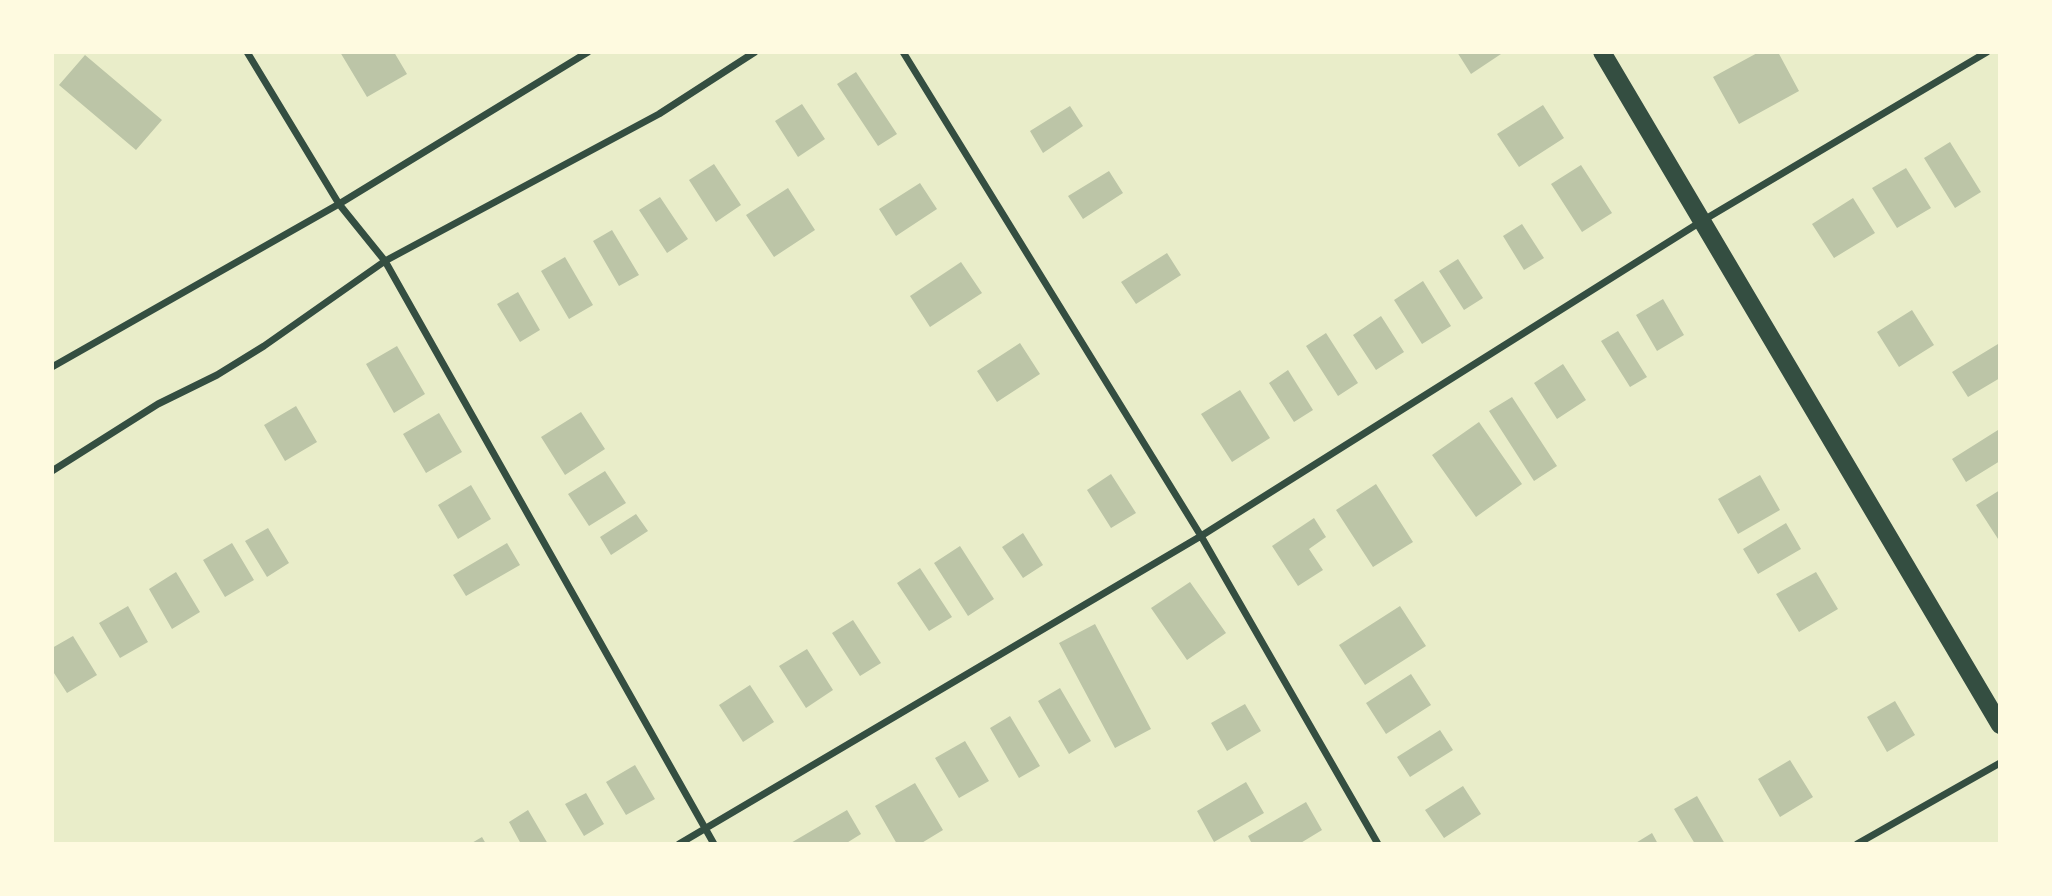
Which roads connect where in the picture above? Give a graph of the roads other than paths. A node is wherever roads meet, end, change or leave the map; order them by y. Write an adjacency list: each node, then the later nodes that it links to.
1 (247, 52): 7 (street)
2 (588, 52): 7 (street)
3 (755, 52): 9 (street)
4 (903, 52): 12 (street)
5 (1602, 52): 8 (main road)
6 (1987, 52): 8 (street)
7 (339, 204): 9 (street); 10 (street)
8 (1702, 221): 12 (street); 13 (main road)
9 (386, 261): 11 (street); 15 (street)
10 (52, 368)
11 (52, 471)
12 (1201, 536): 15 (street); 18 (street)
13 (2000, 725)
14 (2000, 763): 19 (street)
15 (705, 828): 16 (street); 17 (street)
16 (679, 844)
17 (714, 844)
18 (1378, 844)
19 (1857, 844)

